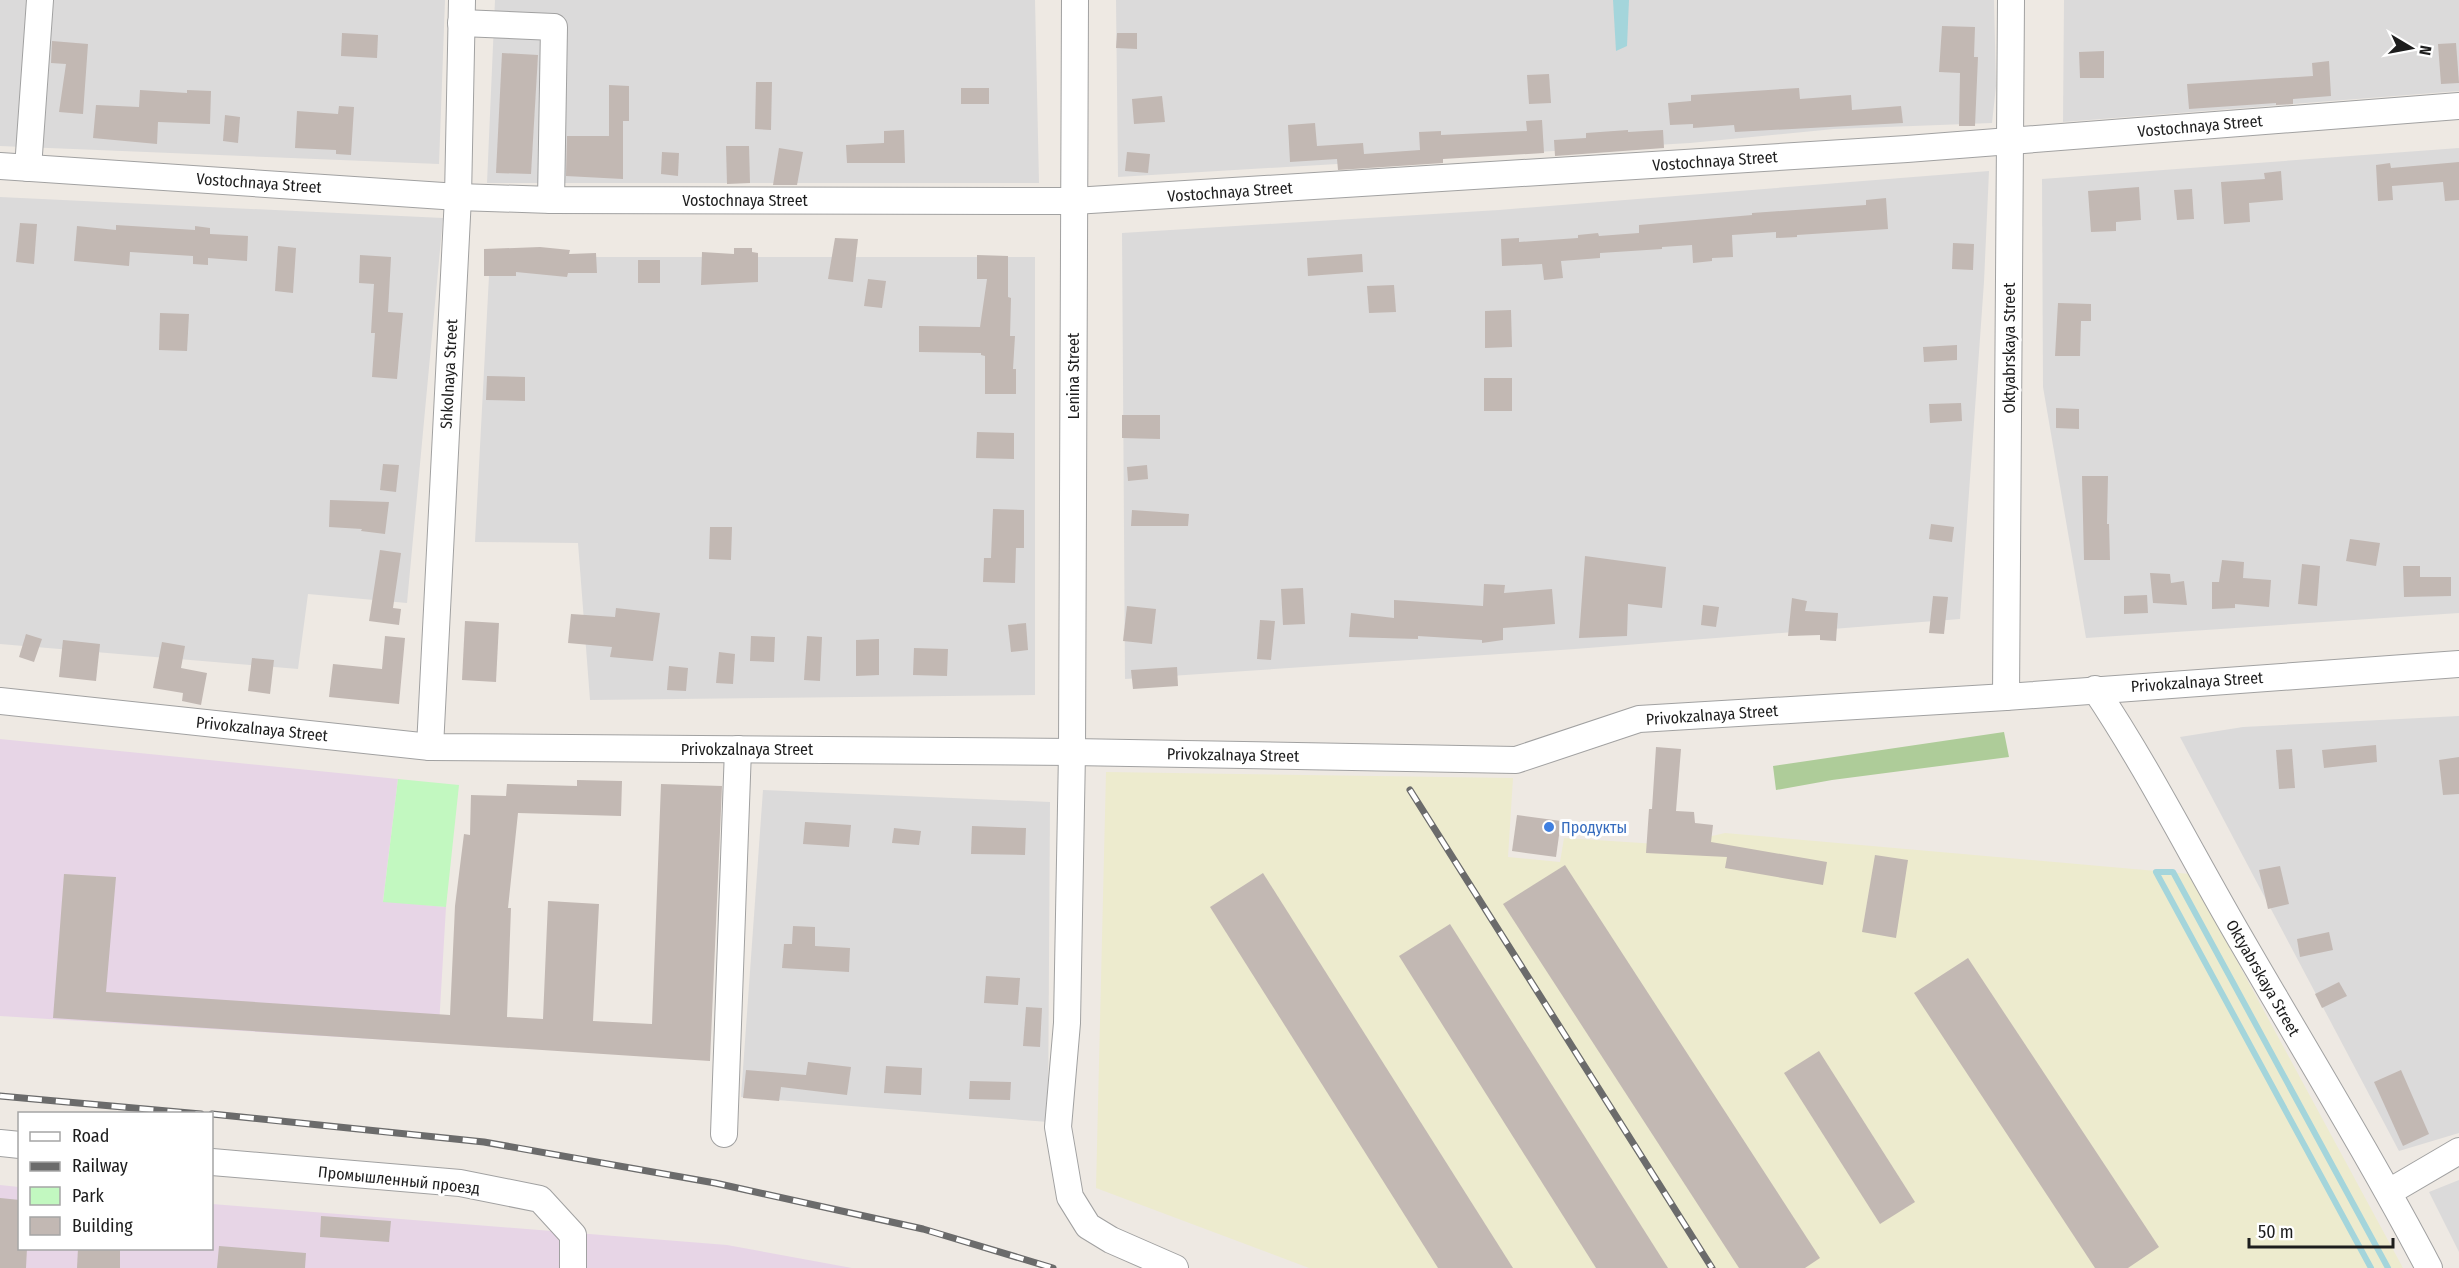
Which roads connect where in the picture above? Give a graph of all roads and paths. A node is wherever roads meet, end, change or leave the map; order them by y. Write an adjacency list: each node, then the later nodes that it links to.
1 (40, 0): 8 (street)
2 (1075, 0): 11 (street, Lenina Street)
3 (2011, 0): 6 (street, Oktyabrskaya Street)
4 (461, 12): 9 (street, Shkolnaya Street); 10 (street)
5 (2459, 106): 6 (street, Vostochnaya Street)
6 (2010, 141): 11 (street, Vostochnaya Street); 14 (street, Oktyabrskaya Street)
7 (0, 166): 8 (street, Vostochnaya Street)
8 (28, 168): 9 (street, Vostochnaya Street)
9 (458, 196): 10 (street, Vostochnaya Street); 16 (street, Shkolnaya Street)
10 (551, 200): 11 (street, Vostochnaya Street)
11 (1074, 201): 18 (street, Lenina Street)
12 (2459, 664): 13 (street, Privokzalnaya Street)
13 (2095, 689): 14 (street, Privokzalnaya Street); 24 (street, Oktyabrskaya Street)
14 (2006, 697): 18 (street, Privokzalnaya Street)
15 (0, 701): 16 (street, Privokzalnaya Street)
16 (430, 747): 17 (street, Privokzalnaya Street)
17 (738, 749): 18 (street, Privokzalnaya Street); 19 (street)
18 (1072, 752): 26 (street, Lenina Street)
19 (724, 1134)
20 (0, 1143): 21 (street)
21 (18, 1145)
22 (2459, 1151): 24 (street)
23 (213, 1162): 25 (street, Промышленный проезд)
24 (2389, 1192): 27 (street, Oktyabrskaya Street)
25 (573, 1268)
26 (1175, 1268)
27 (2429, 1268)

